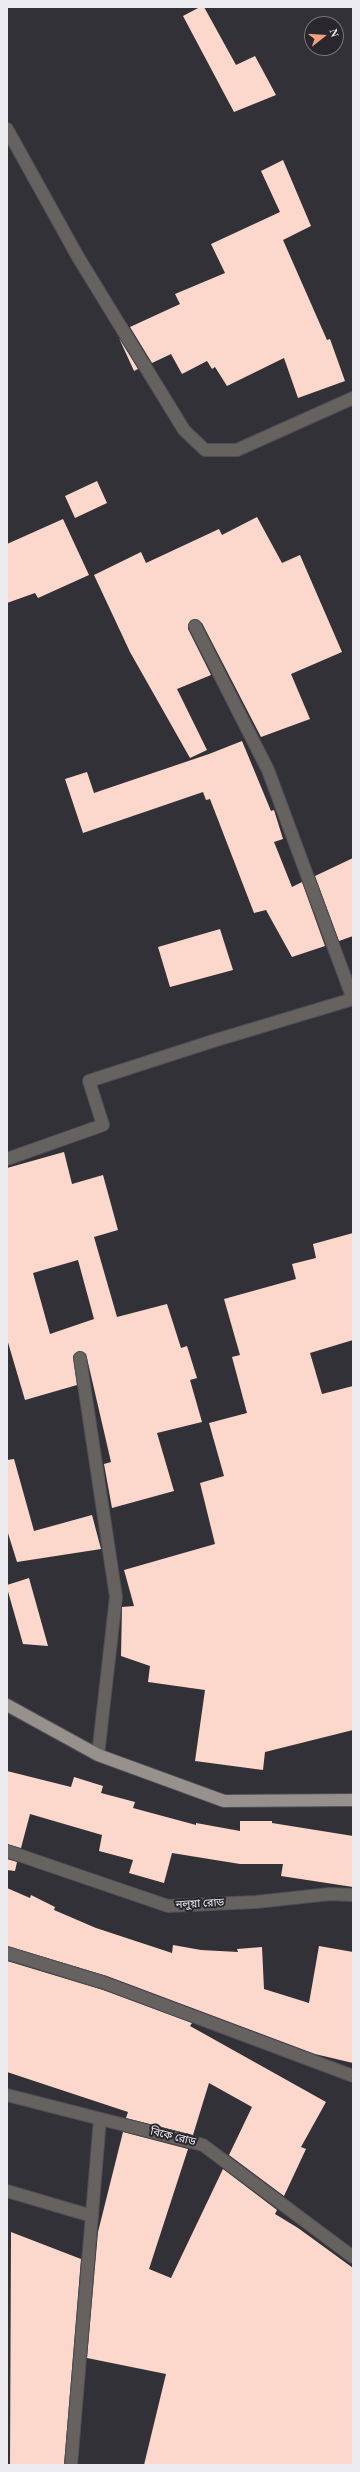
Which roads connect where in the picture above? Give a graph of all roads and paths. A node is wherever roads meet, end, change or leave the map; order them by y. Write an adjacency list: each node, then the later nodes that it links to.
1 (7, 129): 2 (street)
2 (353, 398)
3 (195, 626): 4 (street)
4 (353, 999): 5 (street)
5 (7, 1159)
6 (80, 1358): 8 (street)
7 (7, 1705): 8 (main road)
8 (98, 1755): 9 (main road)
9 (353, 1800)
10 (7, 1851): 11 (street, নলুয়া রোড)
11 (353, 1895)
12 (7, 1952): 13 (street)
13 (353, 2076)
14 (7, 2095): 15 (street, বিকে রোড)
15 (100, 2119): 17 (street); 18 (street, বিকে রোড)
16 (7, 2191): 17 (street)
17 (92, 2216): 19 (street)
18 (353, 2257)
19 (71, 2465)

